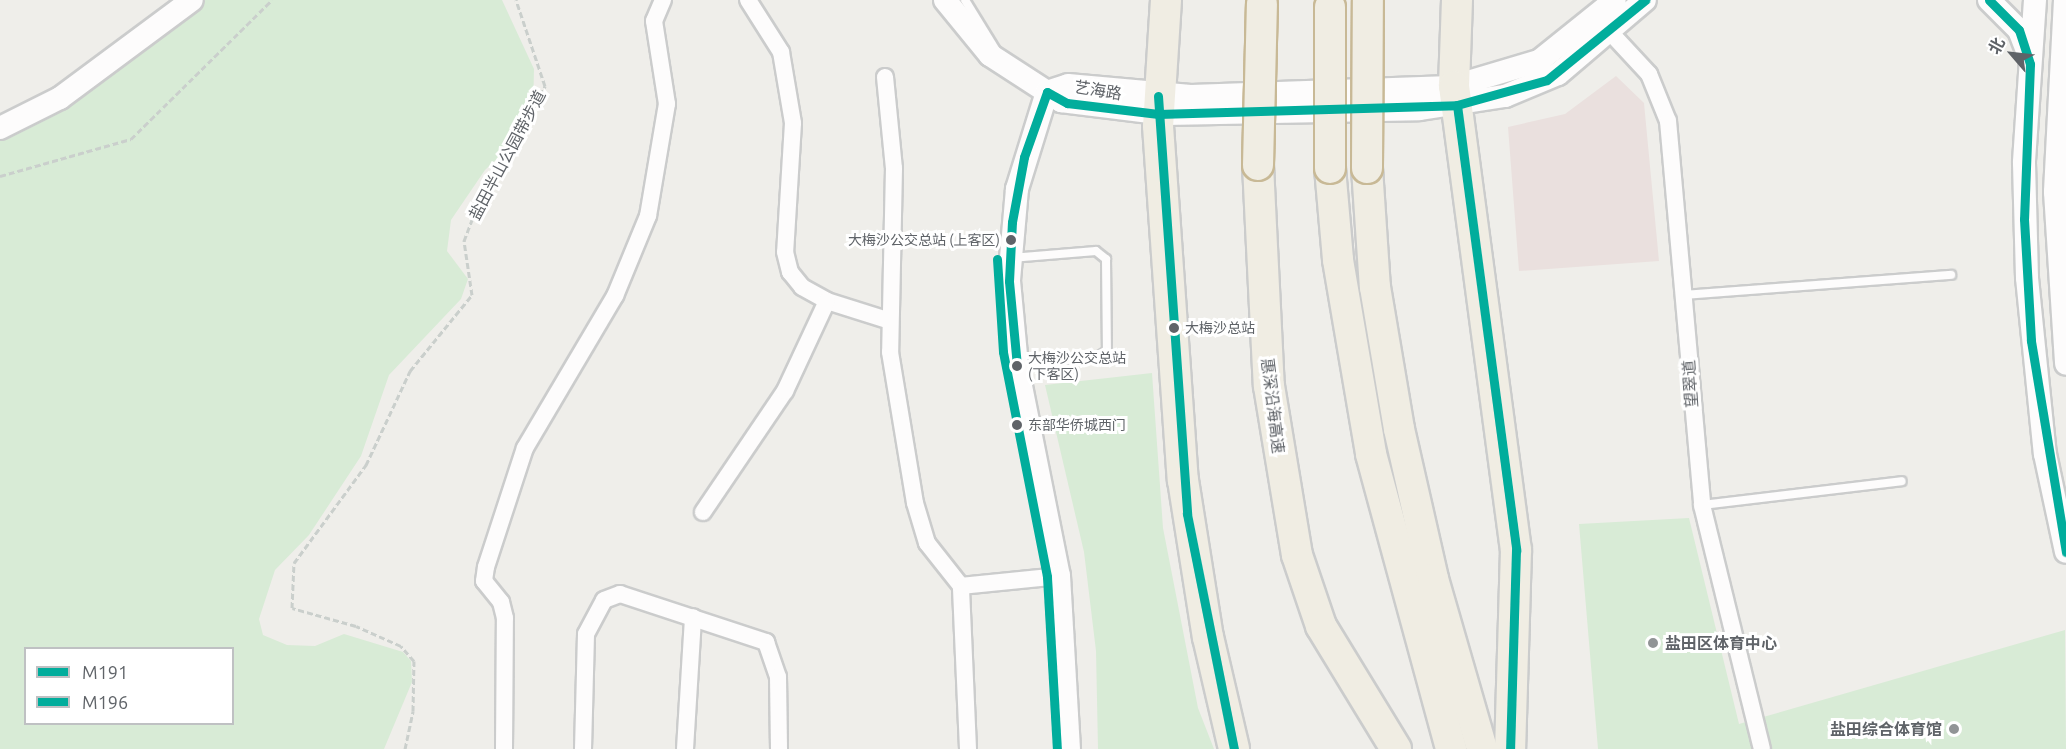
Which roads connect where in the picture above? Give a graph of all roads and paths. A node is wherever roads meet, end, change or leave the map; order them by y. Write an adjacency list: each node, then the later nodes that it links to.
1 (192, 0): 24 (street)
2 (272, 0): 25 (path)
3 (516, 0): 40 (path, 盐田半山公园带步道)
4 (663, 0): 41 (street)
5 (748, 0): 29 (street)
6 (945, 0): 18 (street)
7 (965, 0): 18 (lane)
8 (1166, 0): 23 (highway)
9 (1368, 0): 50 (highway, bridge)
10 (1457, 0): 22 (highway)
11 (1645, 0): 17 (street, 艺海路)
12 (1989, 0): 19 (street)
13 (2035, 0): 19 (street)
14 (2065, 0): 31 (street)
15 (1262, 2): 48 (highway, 惠深沿海高速, bridge)
16 (1331, 4): 49 (highway, bridge)
17 (1609, 11): 22 (street, 艺海路); 28 (street, 望翠道)
18 (1001, 63): 21 (street)
19 (2030, 64): 36 (street)
20 (885, 77): 30 (street)
21 (1047, 92): 23 (street, 艺海路); 26 (street)
22 (1455, 96): 23 (street, 艺海路); 51 (highway)
23 (1158, 105): 47 (highway)
24 (0, 128)
25 (0, 176)
26 (1010, 258): 32 (street); 32 (lane)
27 (1952, 275): 28 (lane)
28 (1684, 295): 34 (street, 望翠道)
29 (827, 301): 30 (street); 35 (street)
30 (887, 320): 38 (street)
31 (2066, 364)
32 (1017, 366): 37 (street)
33 (1902, 481): 34 (lane)
34 (1702, 505): 52 (street, 望翠道)
35 (703, 512)
36 (2066, 552)
37 (1059, 576): 38 (street); 46 (street)
38 (961, 586): 45 (street)
39 (693, 617): 42 (street); 43 (street); 44 (street)
40 (405, 749)
41 (504, 749)
42 (583, 749)
43 (686, 749)
44 (779, 749)
45 (968, 749)
46 (1069, 749)
47 (1234, 749)
48 (1396, 749)
49 (1451, 749)
50 (1482, 749)
51 (1510, 749)
52 (1762, 749)

